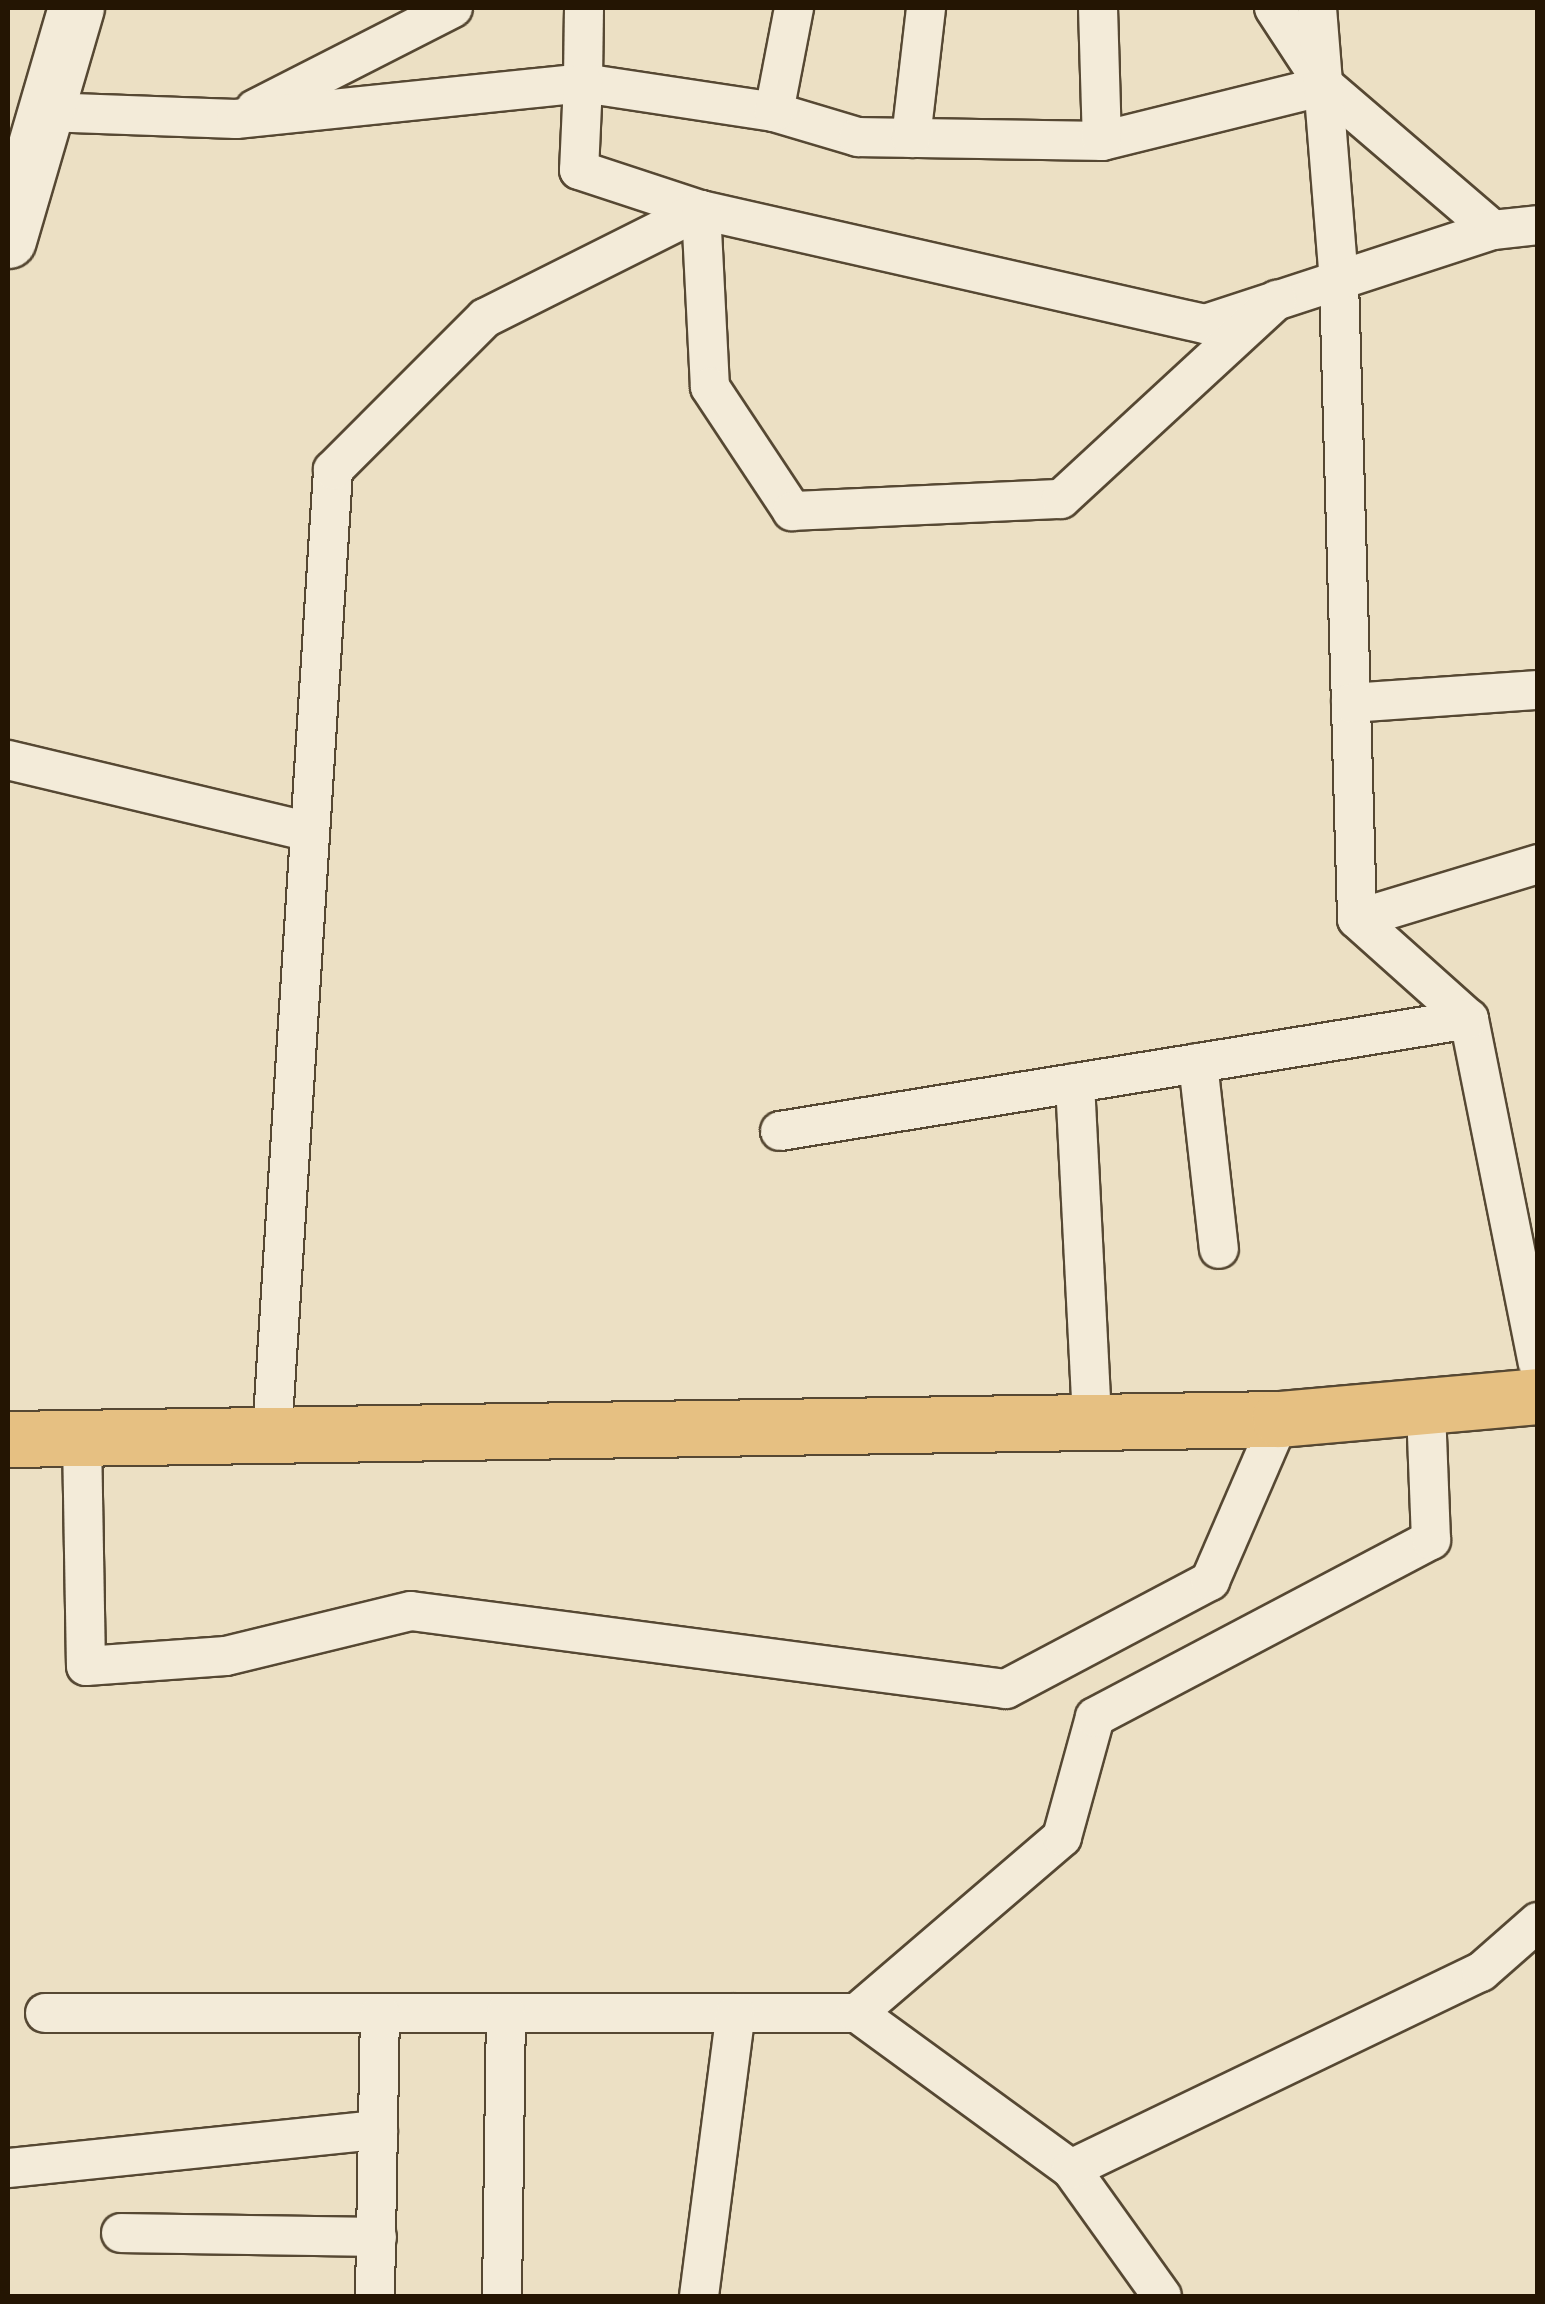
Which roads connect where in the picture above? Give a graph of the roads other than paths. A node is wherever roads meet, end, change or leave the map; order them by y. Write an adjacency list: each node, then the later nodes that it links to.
1 (76, 8): 11 (street)
2 (453, 8): 13 (street)
3 (584, 8): 9 (street)
4 (794, 8): 12 (street)
5 (926, 8): 14 (street)
6 (1098, 8): 15 (street)
7 (1274, 8): 10 (street)
8 (1317, 8): 10 (street)
9 (583, 83): 12 (street); 13 (street); 16 (street)
10 (1326, 86): 15 (street); 18 (street); 20 (street)
11 (45, 112): 13 (street); 19 (street)
12 (774, 112): 14 (street)
13 (236, 119)
14 (911, 138): 15 (street)
15 (1102, 141)
16 (701, 210): 21 (street); 21 (street); 25 (street)
17 (1538, 225): 18 (street)
18 (1493, 230): 20 (street)
19 (8, 240)
20 (1339, 280): 21 (street); 23 (street)
21 (1277, 300)
22 (1538, 690): 23 (street)
23 (1351, 704): 27 (street)
24 (8, 760): 25 (street)
25 (310, 832): 38 (street)
26 (1538, 864): 27 (street)
27 (1357, 919): 28 (street)
28 (1469, 1019): 29 (street); 33 (street)
29 (1198, 1063): 30 (street); 32 (street)
30 (1075, 1083): 31 (street); 37 (street)
31 (780, 1132)
32 (1219, 1249)
33 (1538, 1364)
34 (1538, 1396): 35 (main road)
35 (1426, 1412): 36 (main road); 46 (street)
36 (1280, 1420): 37 (main road); 39 (street)
37 (1092, 1422): 38 (main road)
38 (272, 1434): 39 (main road)
39 (82, 1438): 40 (main road)
40 (8, 1439)
41 (1538, 1922): 49 (street)
42 (45, 2012): 44 (street)
43 (736, 2012): 45 (street); 46 (street); 54 (street)
44 (380, 2013): 45 (street); 47 (street)
45 (506, 2013): 53 (street)
46 (857, 2013): 49 (street)
47 (378, 2130): 48 (street); 51 (street)
48 (8, 2168)
49 (1071, 2169): 55 (street)
50 (121, 2233): 51 (street)
51 (376, 2236): 52 (street)
52 (376, 2296)
53 (502, 2296)
54 (699, 2296)
55 (1162, 2296)

